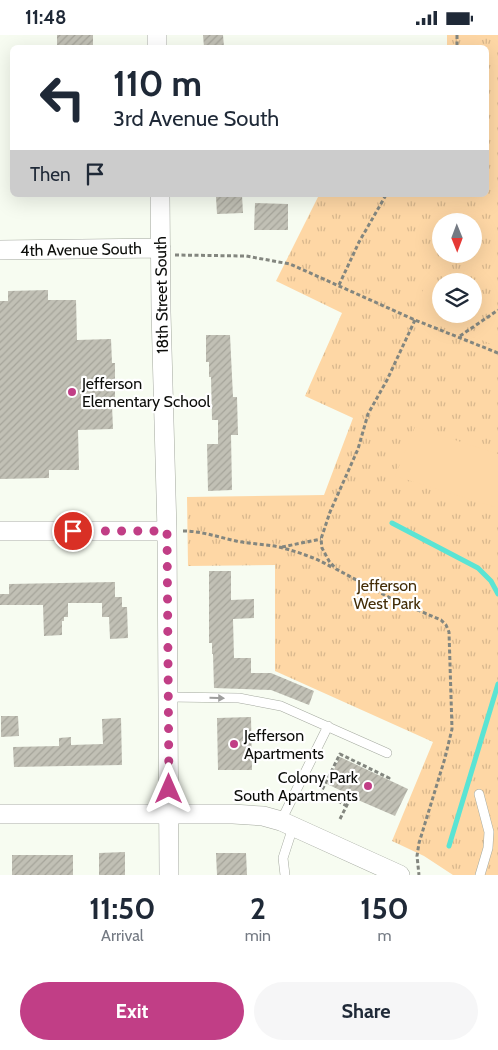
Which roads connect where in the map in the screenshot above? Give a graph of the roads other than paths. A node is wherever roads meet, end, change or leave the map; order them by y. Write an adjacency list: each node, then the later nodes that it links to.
1 (160, 197): 2 (street, 18th Street South)
2 (161, 249): 3 (street, 4th Avenue South); 5 (street, 18th Street South)
3 (0, 250)
4 (0, 531): 5 (street)
5 (167, 531): 6 (street, 18th Street South)
6 (168, 697): 7 (lane, one-way to 7); 11 (street, 18th Street South)
7 (328, 726): 8 (lane); 12 (lane)
8 (387, 753)
9 (479, 794): 16 (lane)
10 (0, 814): 11 (street)
11 (169, 814): 12 (street); 13 (street, 18th Street South)
12 (287, 824): 14 (lane); 15 (street)
13 (169, 875)
14 (285, 875)
15 (400, 875)
16 (480, 875)

